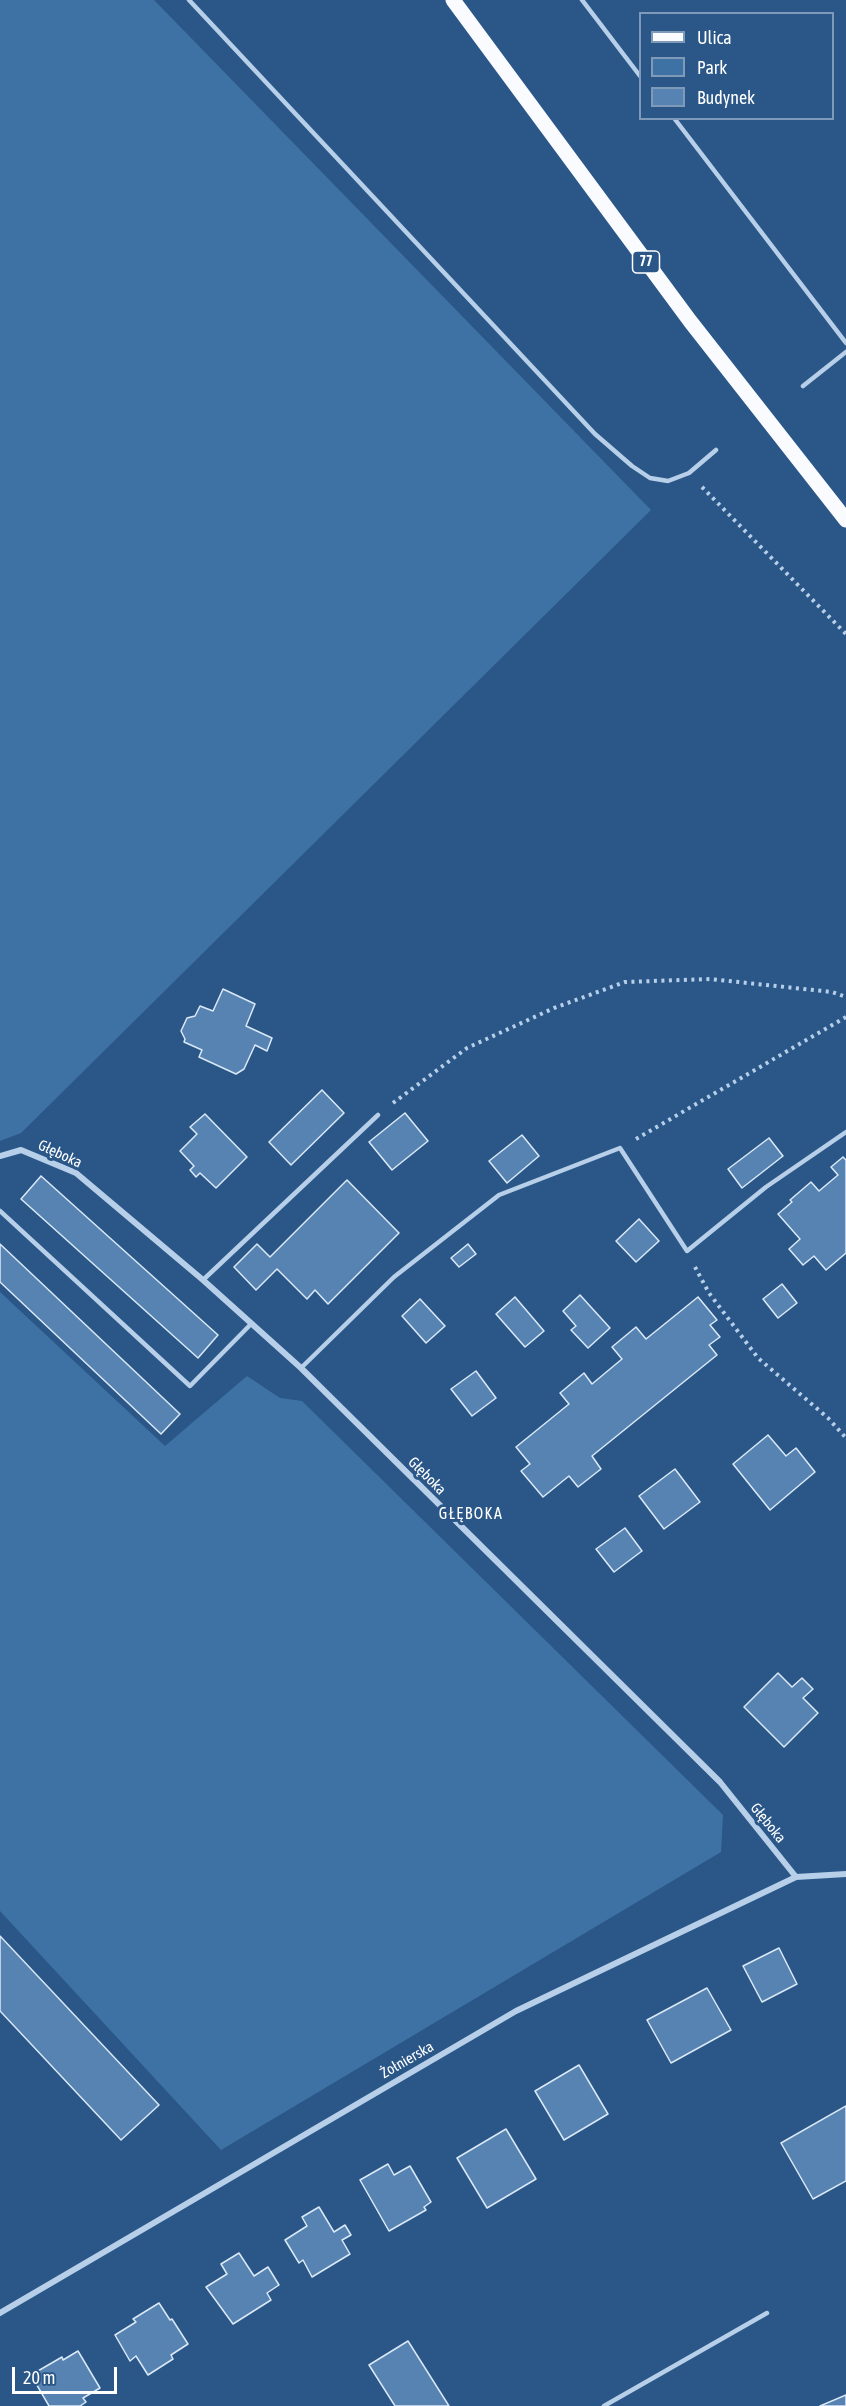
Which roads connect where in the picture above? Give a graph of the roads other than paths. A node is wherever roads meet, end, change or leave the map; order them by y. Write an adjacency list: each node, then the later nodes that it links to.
1 (189, 0): 9 (lane)
2 (453, 0): 10 (main road, 77)
3 (582, 0): 4 (lane)
4 (639, 75)
5 (676, 120): 6 (lane)
6 (846, 343)
7 (846, 352): 8 (lane)
8 (803, 386)
9 (716, 450)
10 (846, 520)
11 (378, 1115): 15 (lane)
12 (846, 1132): 17 (lane)
13 (0, 1156): 15 (street, Głęboka)
14 (0, 1211): 16 (lane)
15 (203, 1280): 16 (street, Głęboka)
16 (251, 1324): 17 (street, Głęboka)
17 (301, 1368): 19 (street, Głęboka)
18 (846, 1874): 19 (street, Żołnierska)
19 (796, 1877): 20 (street, Żołnierska)
20 (0, 2313)
21 (767, 2313): 22 (lane)
22 (604, 2406)

